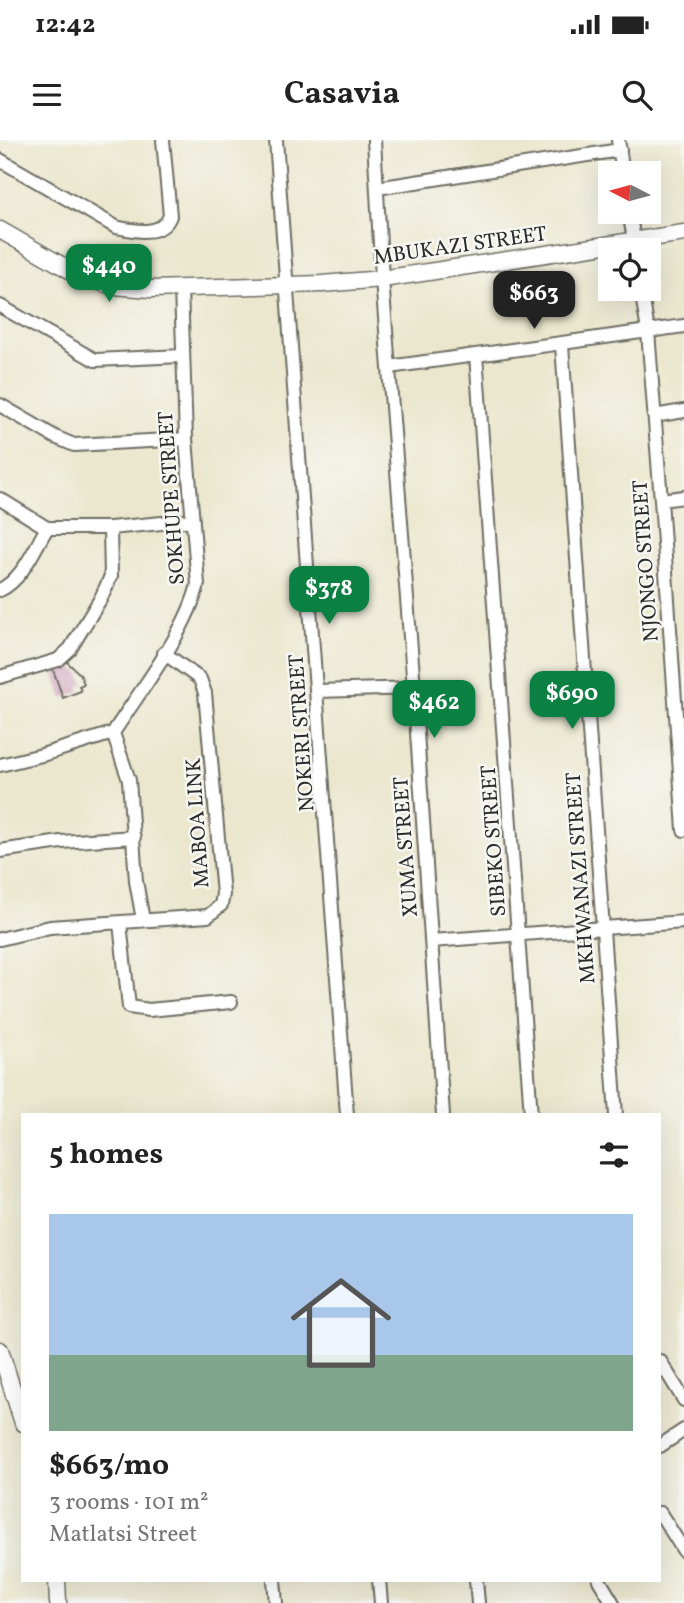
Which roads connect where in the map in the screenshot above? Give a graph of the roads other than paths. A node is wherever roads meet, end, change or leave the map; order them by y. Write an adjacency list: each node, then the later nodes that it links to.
1 (163, 140): 5 (street)
2 (276, 140): 12 (street, NOKERI STREET)
3 (374, 140): 6 (street, XUMA STREET)
4 (619, 145): 6 (street)
5 (0, 160)
6 (377, 188): 11 (street, XUMA STREET)
7 (0, 230): 13 (street, MBUKAZI STREET)
8 (684, 233): 9 (street, MBUKAZI STREET)
9 (661, 239)
10 (598, 251): 11 (street, MBUKAZI STREET)
11 (382, 279): 12 (street, MBUKAZI STREET); 21 (street, XUMA STREET)
12 (287, 285): 13 (street, MBUKAZI STREET); 36 (street, NOKERI STREET)
13 (181, 288): 20 (street, SOKHUPE STREET)
14 (643, 301): 17 (street, NJONGO STREET)
15 (0, 306): 20 (street)
16 (684, 326): 17 (street)
17 (648, 331): 18 (street); 24 (street, NJONGO STREET)
18 (562, 345): 19 (street); 45 (street, MKHWANAZI STREET)
19 (476, 355): 21 (street); 46 (street, SIBEKO STREET)
20 (182, 356): 25 (street, SOKHUPE STREET)
21 (389, 367): 35 (street, XUMA STREET)
22 (0, 405): 25 (street)
23 (684, 411): 24 (street)
24 (654, 416): 28 (street, NJONGO STREET)
25 (186, 439): 29 (street, SOKHUPE STREET)
26 (684, 497): 28 (street)
27 (0, 499): 30 (street)
28 (661, 500): 39 (street, NJONGO STREET)
29 (193, 520): 31 (street); 33 (street, SOKHUPE STREET)
30 (47, 528): 31 (street); 32 (street)
31 (110, 528): 34 (street)
32 (0, 590)
33 (164, 653): 37 (street, SOKHUPE STREET); 42 (street, MABOA LINK)
34 (0, 677)
35 (414, 688): 36 (street); 48 (street, XUMA STREET)
36 (318, 691): 50 (street, NOKERI STREET)
37 (113, 733): 38 (street); 40 (street)
38 (0, 765)
39 (684, 830)
40 (134, 837): 41 (street); 42 (street)
41 (0, 851)
42 (143, 920): 44 (street, MABOA LINK)
43 (684, 922): 45 (street)
44 (120, 923): 47 (street, MABOA LINK); 49 (street)
45 (602, 928): 46 (street); 53 (street, MKHWANAZI STREET)
46 (520, 933): 48 (street); 52 (street, SIBEKO STREET)
47 (0, 939)
48 (431, 941): 51 (street, XUMA STREET)
49 (231, 1002)
50 (347, 1113)
51 (443, 1113)
52 (531, 1113)
53 (616, 1113)
54 (0, 1350): 57 (street)
55 (661, 1363): 56 (street)
56 (684, 1399)
57 (21, 1417)
58 (684, 1430): 59 (street)
59 (661, 1445)
60 (661, 1515): 61 (street)
61 (684, 1551)
62 (57, 1582): 67 (street)
63 (274, 1582): 68 (street)
64 (379, 1582): 69 (street)
65 (476, 1582): 70 (street)
66 (599, 1582): 71 (street)
67 (58, 1603)
68 (276, 1603)
69 (381, 1603)
70 (478, 1603)
71 (613, 1603)

